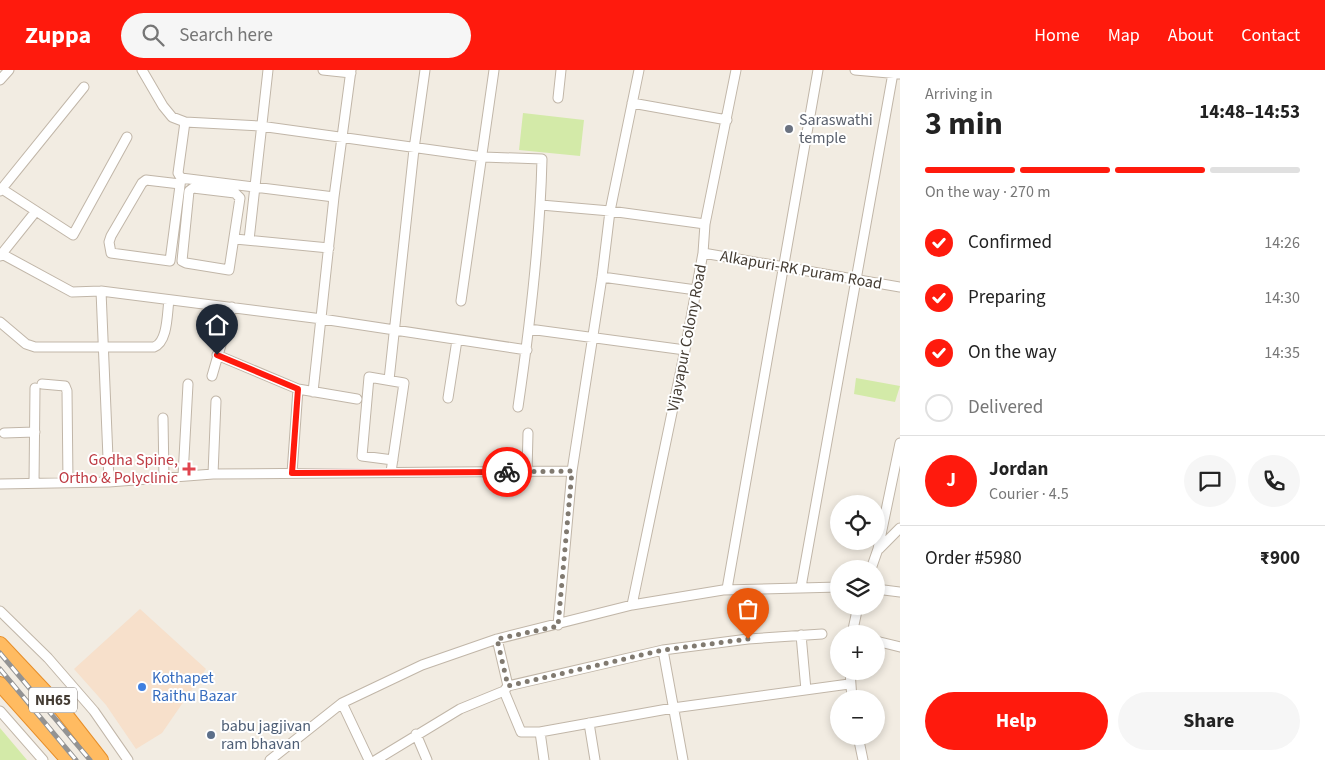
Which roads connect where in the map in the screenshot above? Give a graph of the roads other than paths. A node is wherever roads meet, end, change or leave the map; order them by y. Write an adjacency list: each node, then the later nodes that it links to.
1 (9, 70): 14 (street)
2 (142, 70): 19 (street)
3 (268, 70): 20 (street)
4 (323, 70): 12 (street)
5 (425, 70): 23 (street)
6 (494, 70): 24 (street)
7 (561, 70): 16 (street)
8 (639, 70): 17 (street)
9 (736, 70): 18 (street, Vijayapur Colony Road)
10 (818, 70): 40 (street)
11 (855, 70): 13 (street)
12 (351, 72): 21 (street)
13 (896, 74): 42 (street)
14 (0, 80)
15 (84, 87): 27 (street)
16 (558, 98)
17 (632, 103): 18 (street); 33 (street)
18 (726, 120): 34 (street, Vijayapur Colony Road)
19 (185, 122): 20 (street); 25 (street)
20 (260, 126): 21 (street); 26 (street)
21 (342, 137): 23 (street); 28 (street)
22 (127, 138): 32 (street)
23 (414, 149): 24 (street); 52 (street)
24 (483, 157): 31 (street); 47 (street)
25 (180, 181): 25 (street); 26 (street)
26 (254, 187): 28 (street); 30 (street)
27 (1, 190): 32 (street)
28 (334, 197): 37 (street)
29 (239, 202): 30 (street); 35 (street); 35 (street)
30 (253, 203): 36 (street)
31 (541, 204): 33 (street); 51 (street)
32 (36, 211): 39 (street)
33 (610, 211): 34 (street); 41 (street)
34 (706, 224): 38 (street, Vijayapur Colony Road)
35 (235, 239): 36 (street)
36 (249, 240): 37 (street)
37 (329, 248): 49 (street)
38 (703, 254): 40 (street, Alkapuri-RK Puram Road); 44 (street, Vijayapur Colony Road)
39 (1, 255): 45 (street)
40 (782, 267): 42 (street, Alkapuri-RK Puram Road); 92 (street)
41 (602, 277): 44 (street); 53 (street)
42 (857, 280): 43 (street, Alkapuri-RK Puram Road); 90 (street)
43 (900, 287)
44 (696, 290): 57 (street, Vijayapur Colony Road)
45 (102, 291): 46 (street); 55 (street)
46 (168, 300): 48 (street); 55 (street)
47 (461, 301)
48 (232, 307): 49 (street); 58 (street)
49 (322, 319): 52 (street); 63 (street)
50 (0, 322): 55 (street)
51 (529, 329): 53 (street); 56 (street)
52 (394, 331): 54 (street); 60 (street)
53 (593, 338): 57 (street); 75 (street)
54 (457, 340): 56 (street); 65 (street)
55 (102, 348): 84 (street)
56 (527, 350): 67 (street)
57 (685, 350): 95 (street, Vijayapur Colony Road)
58 (217, 355): 59 (street); 62 (street)
59 (212, 376)
60 (389, 380): 73 (street); 74 (street)
61 (188, 384): 81 (street)
62 (298, 389): 63 (street); 79 (street)
63 (311, 392): 64 (street)
64 (357, 398)
65 (448, 398)
66 (216, 401): 80 (street)
67 (518, 407)
68 (163, 418): 82 (street)
69 (35, 432): 70 (street); 83 (street); 85 (street)
70 (4, 433)
71 (528, 433): 78 (street)
72 (900, 443): 87 (street)
73 (380, 458): 74 (street); 76 (street)
74 (393, 460): 77 (street)
75 (572, 471): 78 (street); 97 (street)
76 (379, 472): 77 (street); 79 (street)
77 (392, 472): 78 (street)
78 (527, 472)
79 (292, 473): 80 (street)
80 (213, 474): 81 (street)
81 (184, 476): 82 (street)
82 (164, 478): 84 (street)
83 (68, 482): 84 (street); 85 (street)
84 (109, 482)
85 (34, 483): 86 (street)
86 (0, 484)
87 (885, 515)
88 (900, 528): 89 (street)
89 (885, 542)
90 (801, 587): 91 (street); 92 (street)
91 (830, 587)
92 (727, 589): 95 (street)
93 (885, 590): 94 (street)
94 (900, 592)
95 (632, 605): 97 (street)
96 (0, 611): 121 (street)
97 (558, 626): 100 (street)
98 (822, 634): 99 (street)
99 (801, 635): 104 (street); 109 (street)
100 (497, 639): 108 (street); 111 (street)
101 (885, 643): 103 (street)
102 (0, 644): 120 (highway, NH65)
103 (900, 647)
104 (663, 650): 108 (street); 112 (street)
105 (849, 680): 107 (street)
106 (0, 684): 119 (highway, NH65)
107 (849, 684): 109 (street); 110 (street)
108 (506, 688): 115 (street); 116 (street)
109 (806, 690): 112 (street)
110 (850, 690)
111 (342, 703): 122 (street); 123 (street)
112 (673, 708): 114 (street); 128 (street)
113 (0, 711): 118 (street)
114 (589, 723): 115 (street); 127 (street)
115 (540, 732): 126 (street)
116 (416, 734): 124 (street); 125 (street)
117 (860, 745): 129 (street)
118 (43, 760)
119 (68, 760)
120 (101, 760)
121 (128, 760)
122 (270, 760)
123 (369, 760)
124 (376, 760)
125 (427, 760)
126 (544, 760)
127 (595, 760)
128 (683, 760)
129 (863, 760)

